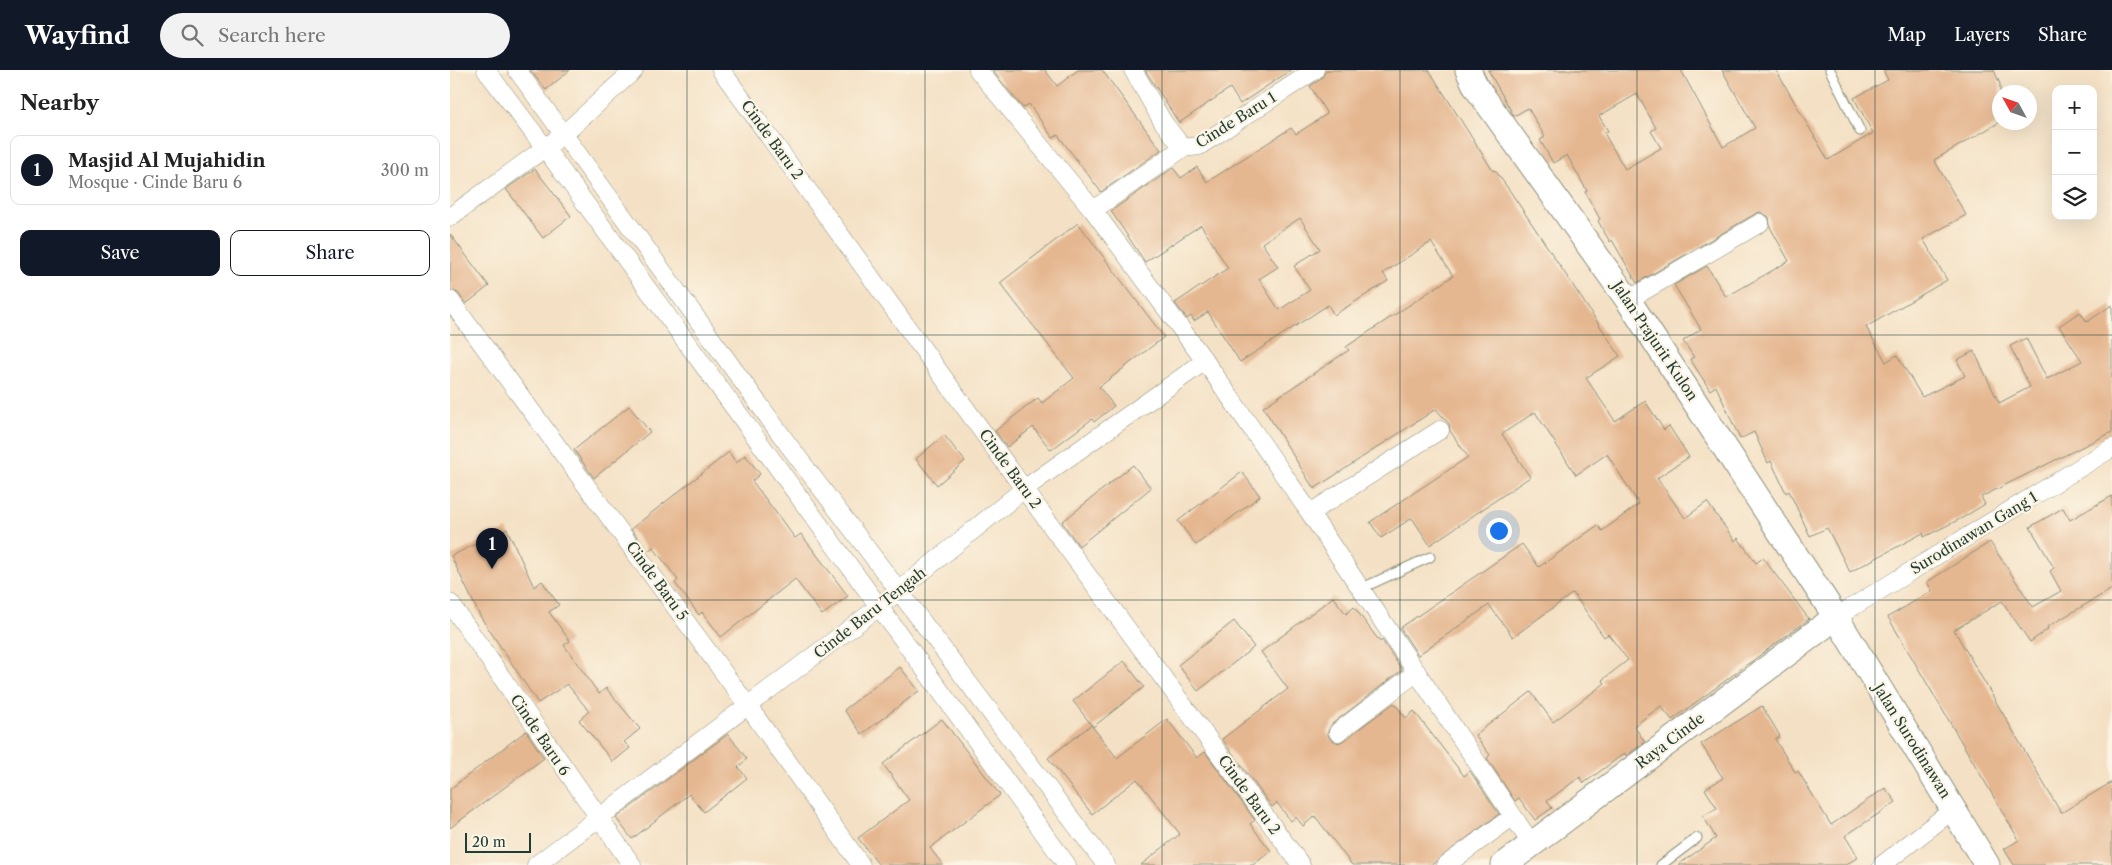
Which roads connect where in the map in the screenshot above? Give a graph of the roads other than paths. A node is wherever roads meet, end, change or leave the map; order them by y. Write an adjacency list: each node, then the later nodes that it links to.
1 (486, 70): 12 (street)
2 (517, 70): 11 (street)
3 (634, 70): 11 (street)
4 (721, 70): 22 (street, Cinde Baru 2)
5 (978, 70): 14 (street)
6 (1133, 70): 13 (street, Cinde Baru 1)
7 (1315, 70): 13 (street, Cinde Baru 1)
8 (1468, 70): 18 (main road, Jalan Prajurit Kulon)
9 (1830, 70): 10 (lane)
10 (1860, 131)
11 (564, 134): 12 (street); 26 (street)
12 (545, 148): 15 (street); 28 (street)
13 (1183, 148): 14 (street)
14 (1093, 210): 19 (street)
15 (450, 217)
16 (1760, 223): 18 (street)
17 (450, 300): 31 (street, Cinde Baru 5)
18 (1628, 300): 29 (main road, Jalan Prajurit Kulon)
19 (1205, 361): 22 (street, Cinde Baru Tengah); 23 (street)
20 (1440, 430): 23 (street)
21 (2112, 448): 29 (street, Surodinawan Gang 1)
22 (1024, 489): 26 (street, Cinde Baru Tengah); 43 (street, Cinde Baru 2)
23 (1310, 513): 25 (street)
24 (1430, 557): 25 (lane)
25 (1360, 589): 30 (street)
26 (900, 591): 28 (street, Cinde Baru Tengah); 42 (street)
27 (450, 603): 35 (street, Cinde Baru 6)
28 (880, 606): 31 (street, Cinde Baru Tengah); 41 (street)
29 (1836, 617): 33 (main road, Jalan Surodinawan); 37 (main road, Raya Cinde)
30 (1417, 672): 32 (street); 34 (street)
31 (748, 706): 35 (street, Cinde Baru Tengah); 40 (street, Cinde Baru 5)
32 (1338, 732)
33 (1954, 809): 47 (street); 48 (main road, Jalan Surodinawan)
34 (1512, 817): 37 (street); 44 (street)
35 (598, 819): 38 (street, Cinde Baru Tengah); 39 (street, Cinde Baru 6)
36 (1696, 838): 46 (lane)
37 (1531, 843): 45 (main road, Raya Cinde)
38 (536, 865)
39 (632, 865)
40 (862, 865)
41 (1067, 865)
42 (1106, 865)
43 (1301, 865)
44 (1446, 865)
45 (1504, 865)
46 (1661, 865)
47 (1882, 865)
48 (1987, 865)

